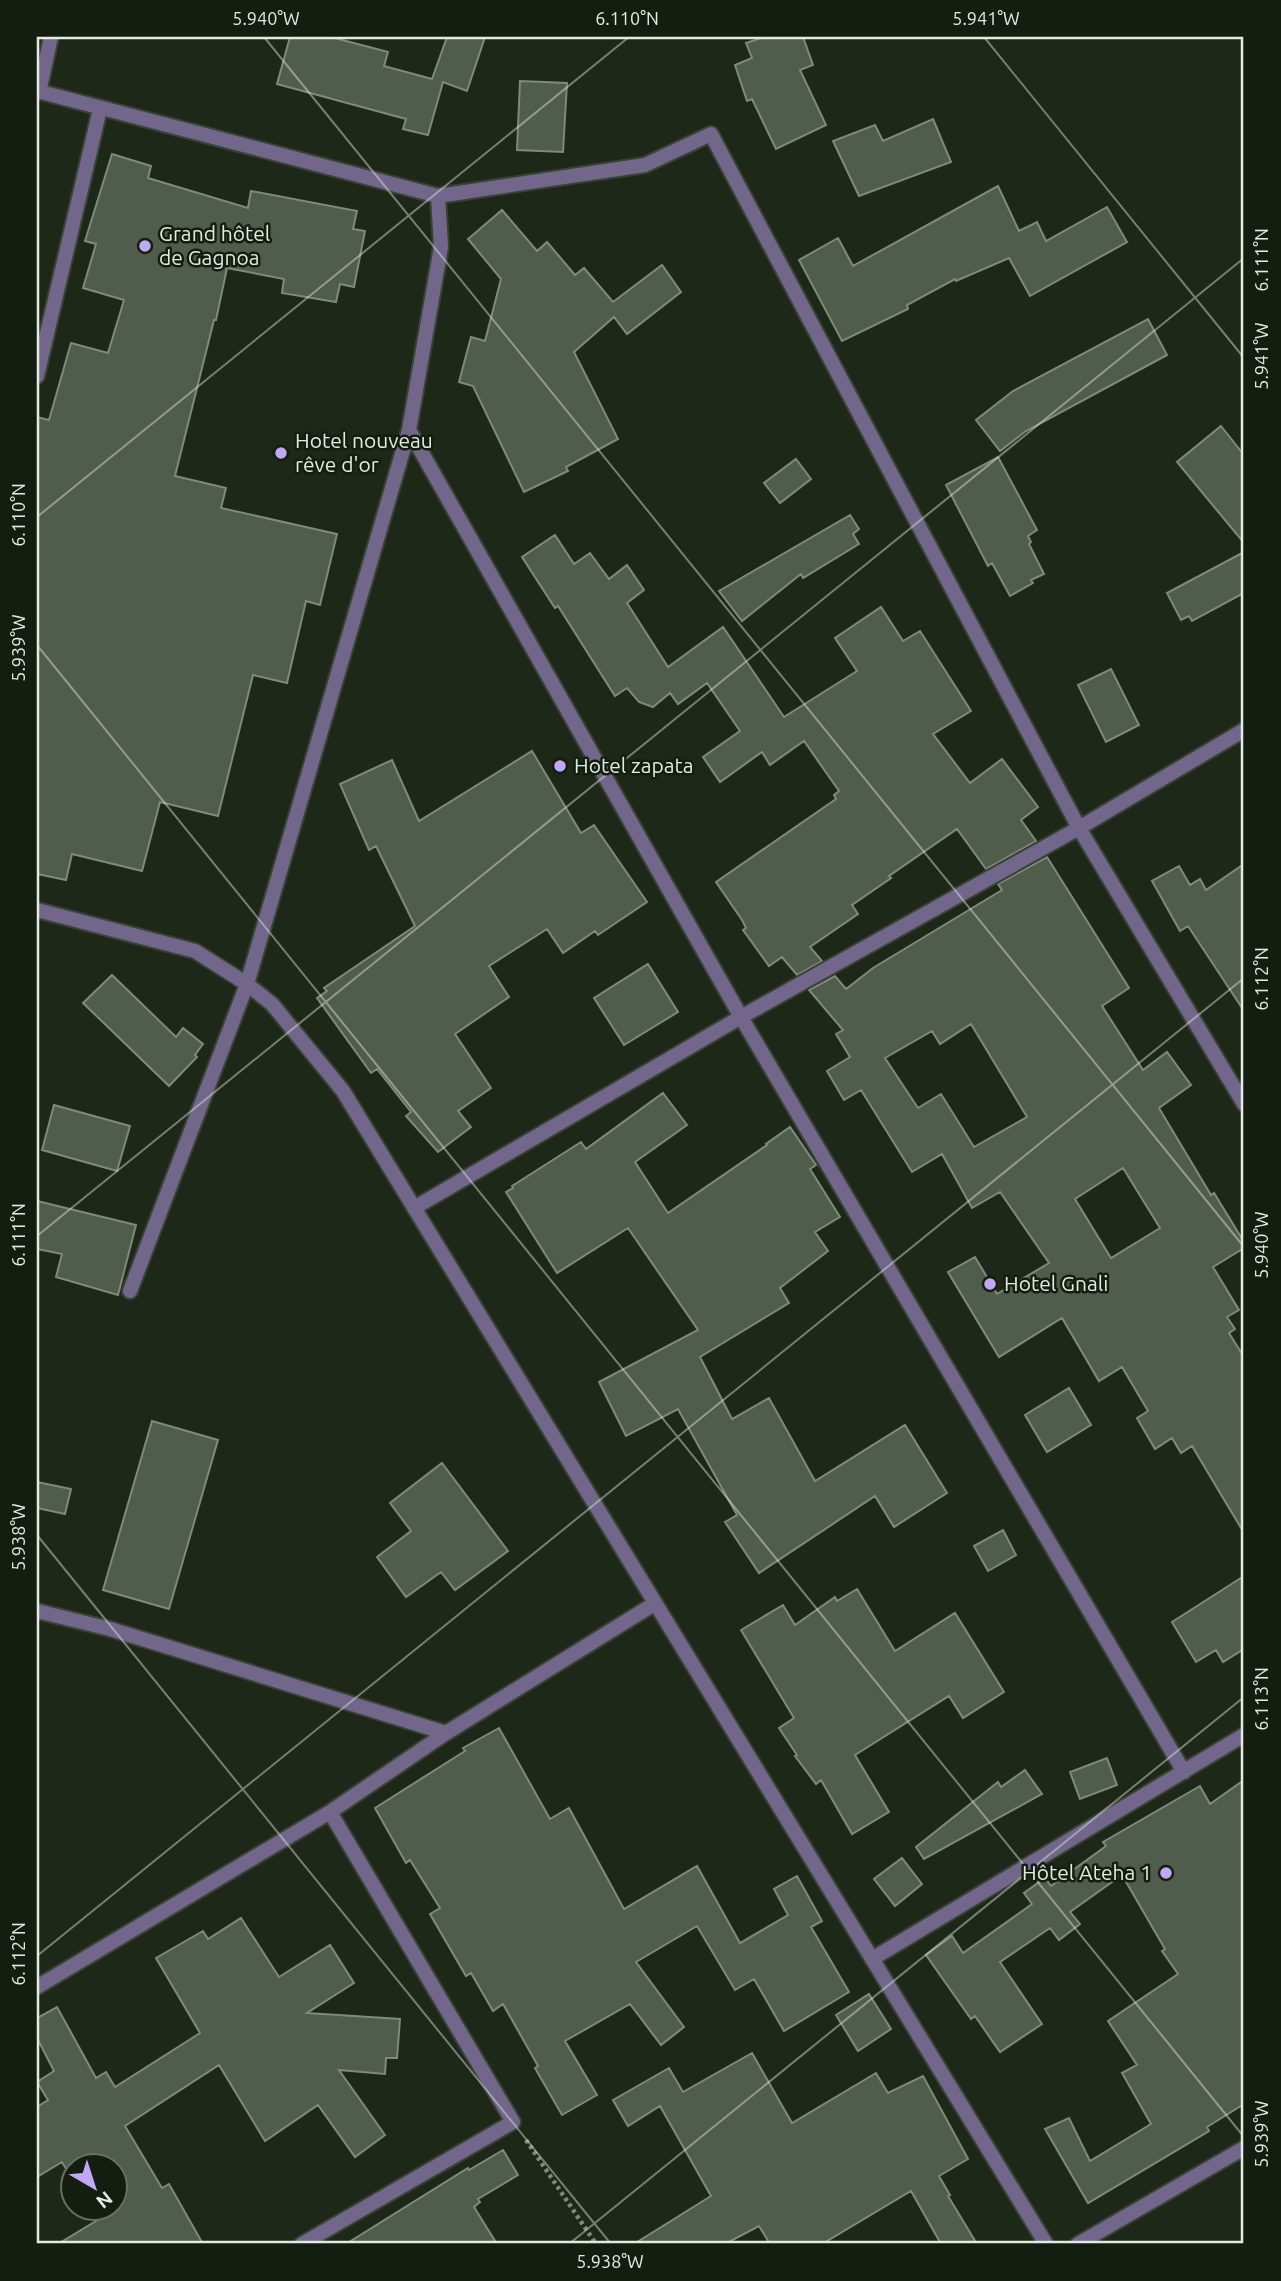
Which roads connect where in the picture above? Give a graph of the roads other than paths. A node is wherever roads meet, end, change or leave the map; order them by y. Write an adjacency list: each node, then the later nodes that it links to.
1 (51, 37): 2 (street)
2 (38, 91): 3 (street)
3 (100, 109): 4 (street); 5 (street)
4 (438, 196): 6 (street); 8 (street)
5 (37, 376)
6 (409, 430): 10 (street); 11 (street)
7 (1244, 730): 8 (street)
8 (1079, 828): 11 (street); 12 (street)
9 (37, 910): 10 (street)
10 (247, 984): 13 (street); 14 (street)
11 (741, 1017): 13 (street); 19 (street)
12 (1244, 1104)
13 (414, 1208): 15 (street)
14 (130, 1291)
15 (654, 1604): 17 (street); 21 (street)
16 (37, 1611): 17 (street)
17 (446, 1734): 20 (street)
18 (1244, 1735): 19 (street)
19 (1184, 1772): 21 (street)
20 (330, 1812): 22 (street); 24 (street)
21 (872, 1959): 25 (street)
22 (37, 1987)
23 (1244, 2148): 26 (street)
24 (302, 2244)
25 (1046, 2244)
26 (1078, 2244)

